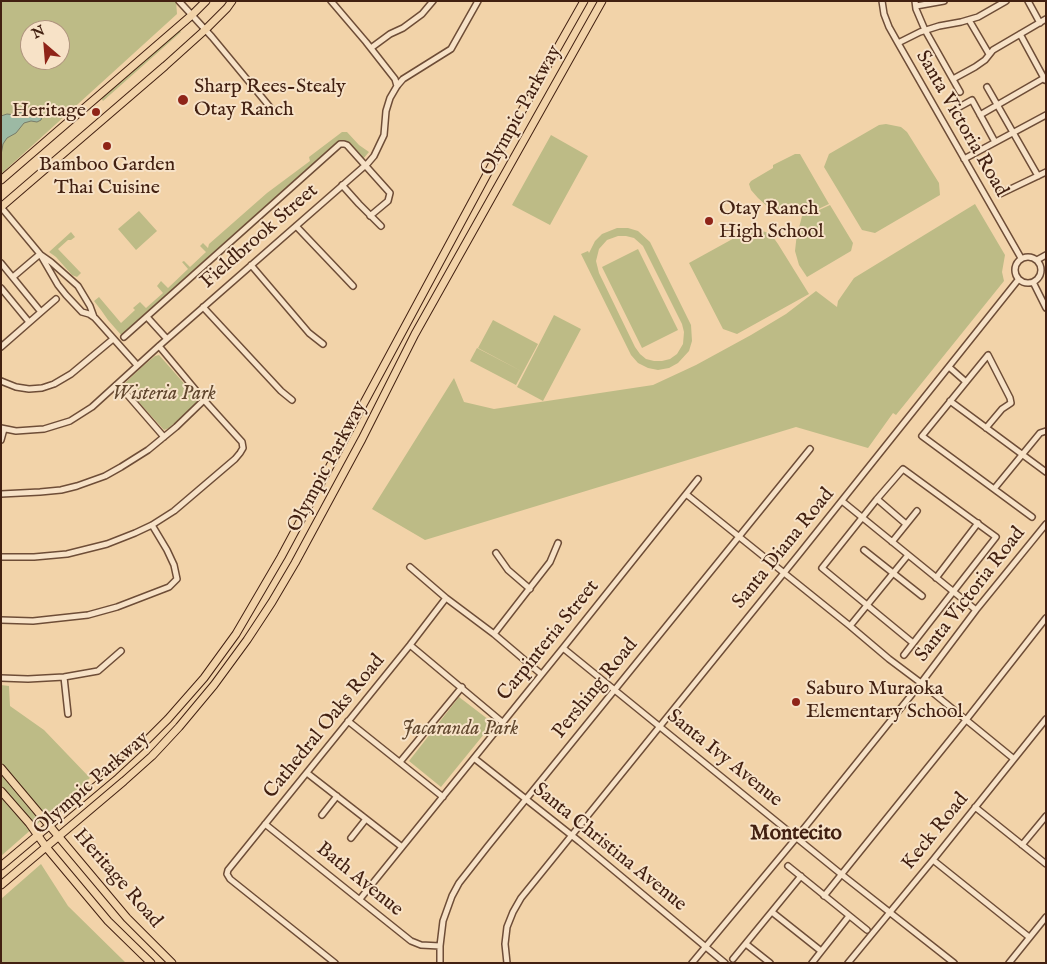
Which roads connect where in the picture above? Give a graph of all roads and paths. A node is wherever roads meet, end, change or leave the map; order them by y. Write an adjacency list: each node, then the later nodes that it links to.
1 (179, 1): 14 (street)
2 (206, 1): 14 (main road)
3 (232, 1): 17 (main road)
4 (331, 1): 21 (street)
5 (433, 1): 21 (street)
6 (478, 1): 25 (street, Fieldbrook Street)
7 (584, 1): 42 (main road, Olympic Parkway)
8 (602, 1): 44 (main road, Olympic Parkway)
9 (882, 1): 20 (street, Santa Victoria Road)
10 (944, 1): 13 (street)
11 (1006, 1): 15 (street)
12 (1028, 1): 16 (street)
13 (915, 4): 18 (street)
14 (192, 15): 17 (street); 39 (main road)
15 (969, 20): 18 (street); 22 (street)
16 (1043, 21): 19 (street)
17 (205, 30): 30 (street); 43 (main road)
18 (924, 30): 20 (street); 24 (street)
19 (1020, 34): 22 (street); 23 (street)
20 (898, 43): 35 (street, Santa Victoria Road)
21 (370, 48): 25 (street)
22 (989, 54): 24 (street)
23 (1045, 78): 28 (street)
24 (953, 80): 27 (street)
25 (398, 86): 36 (street, Fieldbrook Street)
26 (987, 87): 28 (street)
27 (960, 92)
28 (997, 105): 31 (street); 33 (street)
29 (952, 111): 31 (street)
30 (274, 112)
31 (980, 115): 34 (street)
32 (1046, 115): 33 (street)
33 (1013, 133): 34 (street); 38 (street)
34 (995, 142): 35 (street)
35 (964, 159): 50 (street, Santa Victoria Road)
36 (365, 166): 40 (street, Fieldbrook Street); 45 (street); 64 (street)
37 (1046, 172): 38 (street)
38 (1038, 176): 41 (street)
39 (1, 180)
40 (342, 185): 45 (street); 46 (street, Fieldbrook Street)
41 (1000, 194)
42 (470, 206): 44 (main road); 154 (main road, Olympic Parkway)
43 (1, 207): 48 (street)
44 (483, 212): 156 (main road, Olympic Parkway)
45 (370, 216): 47 (street)
46 (296, 226): 53 (street, Fieldbrook Street); 58 (street)
47 (381, 226)
48 (40, 254): 55 (street); 65 (street); 65 (street)
49 (1046, 256): 51 (street)
50 (1021, 258): 51 (street); 56 (street)
51 (1037, 260): 54 (street)
52 (1, 263): 55 (street)
53 (251, 265): 61 (street, Fieldbrook Street); 70 (street)
54 (1043, 268): 57 (street)
55 (13, 277): 63 (street)
56 (1018, 280): 57 (street); 74 (street, Santa Diana Road)
57 (1033, 282): 62 (street)
58 (352, 286)
59 (1, 288): 66 (street)
60 (56, 299): 63 (street)
61 (203, 307): 69 (street, Fieldbrook Street); 79 (street)
62 (1046, 308)
63 (41, 312): 66 (street)
64 (147, 317): 67 (street); 69 (street)
65 (94, 318): 68 (street)
66 (29, 322): 72 (street)
67 (124, 337)
68 (114, 339): 73 (street); 75 (street)
69 (166, 339): 71 (street, Fieldbrook Street)
70 (323, 344)
71 (159, 346): 73 (street, Fieldbrook Street); 78 (street)
72 (1, 347)
73 (137, 365): 77 (street, Fieldbrook Street)
74 (948, 367): 76 (street); 94 (street, Santa Diana Road)
75 (1, 381)
76 (966, 382): 80 (street); 81 (street)
77 (118, 384): 82 (street, Fieldbrook Street); 84 (street)
78 (204, 400): 84 (street); 101 (street)
79 (292, 400)
80 (950, 401): 81 (street); 90 (street)
81 (986, 428): 87 (street)
82 (2, 429): 85 (street)
83 (1046, 431): 87 (street)
84 (164, 437): 91 (street)
85 (1, 440)
86 (810, 449): 102 (street, Pershing Road)
87 (1023, 455): 88 (street); 90 (street)
88 (1046, 472)
89 (698, 479): 92 (street, Carpinteria Street)
90 (994, 489): 97 (street)
91 (1, 494)
92 (686, 494): 102 (street); 125 (street, Carpinteria Street)
93 (877, 499): 96 (street); 98 (street); 99 (street)
94 (842, 501): 96 (street); 110 (street, Santa Diana Road)
95 (917, 511): 98 (street)
96 (862, 517): 103 (street); 117 (street)
97 (1032, 517)
98 (906, 524): 103 (street)
99 (978, 524): 112 (street); 114 (street)
100 (1046, 524): 118 (street, Santa Victoria Road)
101 (152, 525): 108 (street); 120 (street)
102 (739, 537): 110 (street); 133 (street, Pershing Road)
103 (892, 542): 107 (street)
104 (558, 543): 113 (street)
105 (864, 550): 111 (street)
106 (496, 553): 113 (street)
107 (908, 554): 111 (street); 112 (street)
108 (1, 557)
109 (410, 567): 116 (street)
110 (784, 573): 121 (street); 139 (street, Santa Diana Road)
111 (893, 573): 115 (street); 117 (street)
112 (936, 578): 114 (street)
113 (530, 589): 122 (street)
114 (953, 592): 118 (street); 123 (street)
115 (922, 596)
116 (446, 598): 122 (street); 124 (street, Cathedral Oaks Road)
117 (867, 605): 121 (street); 123 (street)
118 (976, 610): 131 (street, Santa Victoria Road)
119 (1046, 618): 136 (street)
120 (1, 620)
121 (850, 626): 131 (street)
122 (494, 634): 128 (street)
123 (913, 643): 127 (street)
124 (410, 645): 132 (street); 137 (street, Cathedral Oaks Road)
125 (563, 648): 128 (street, Carpinteria Street); 133 (street, Santa Ivy Avenue)
126 (121, 651): 129 (street)
127 (904, 655)
128 (541, 674): 138 (street, Carpinteria Street)
129 (64, 676): 130 (street); 134 (street)
130 (1, 678)
131 (921, 683): 136 (street); 159 (street, Santa Victoria Road)
132 (462, 687): 138 (street); 142 (street)
133 (615, 690): 139 (street, Santa Ivy Avenue); 148 (street, Pershing Road)
134 (68, 714)
135 (1046, 719): 141 (street, Keck Road)
136 (966, 720): 141 (street); 167 (street)
137 (348, 721): 142 (street); 144 (street, Cathedral Oaks Road)
138 (502, 722): 140 (street, Carpinteria Street)
139 (659, 726): 157 (street, Santa Diana Road); 159 (street, Santa Ivy Avenue)
140 (474, 758): 147 (street, Carpinteria Street); 148 (street, Santa Christina Avenue)
141 (1014, 759): 149 (street, Keck Road)
142 (400, 762): 147 (street)
143 (1, 768): 154 (main road, Heritage Road)
144 (307, 772): 146 (street); 153 (street, Cathedral Oaks Road)
145 (1, 791): 155 (main road, Heritage Road)
146 (337, 796): 150 (street); 152 (street)
147 (443, 797): 162 (street, Carpinteria Street)
148 (526, 800): 157 (street, Santa Christina Avenue); 179 (street, Pershing Road)
149 (975, 807): 160 (street); 163 (street, Keck Road)
150 (322, 815)
151 (1046, 816): 160 (street)
152 (366, 819): 158 (street); 162 (street)
153 (265, 824): 171 (street, Bath Avenue); 185 (street, Cathedral Oaks Road)
154 (49, 825): 155 (main road, Olympic Parkway); 156 (main road, Heritage Road)
155 (38, 834): 161 (main road, Heritage Road); 165 (main road, Olympic Parkway)
156 (58, 836): 161 (main road, Olympic Parkway); 184 (main road, Heritage Road)
157 (571, 836): 180 (street, Santa Christina Avenue); 187 (street, Santa Diana Road)
158 (351, 838)
159 (797, 838): 167 (street, Santa Ivy Avenue); 180 (street, Santa Victoria Road)
160 (1022, 845): 164 (street)
161 (46, 847): 169 (main road, Olympic Parkway); 183 (main road, Heritage Road)
162 (402, 847): 171 (street, Carpinteria Street)
163 (933, 860): 173 (street, Keck Road); 177 (street)
164 (1046, 864)
165 (1, 866)
166 (788, 866): 168 (street)
167 (841, 874): 170 (street); 173 (street, Santa Ivy Avenue)
168 (800, 876): 170 (street); 172 (street)
169 (1, 885)
170 (824, 896): 174 (street)
171 (360, 899): 179 (street, Bath Avenue)
172 (772, 912): 178 (street); 181 (street)
173 (890, 913): 192 (street, Keck Road); 193 (street, Santa Ivy Avenue)
174 (850, 916): 176 (street); 181 (street)
175 (1046, 917): 177 (street)
176 (867, 930)
177 (1029, 937): 194 (street)
178 (746, 944): 182 (street); 190 (street)
179 (440, 946): 186 (street, Pershing Road)
180 (705, 946): 188 (street, Santa Victoria Road); 189 (street, Santa Christina Avenue)
181 (821, 951): 191 (street)
182 (733, 960)
183 (151, 963)
184 (172, 963)
185 (335, 963)
186 (440, 963)
187 (507, 963)
188 (692, 963)
189 (725, 963)
190 (770, 963)
191 (812, 963)
192 (848, 963)
193 (954, 963)
194 (1009, 963)

